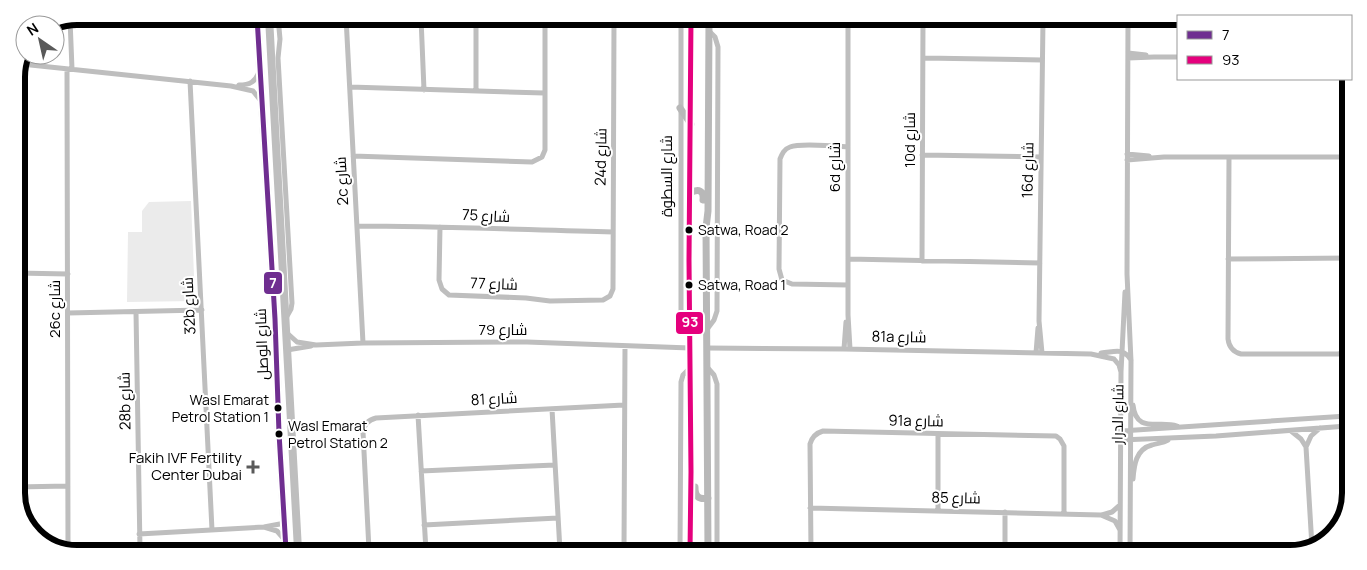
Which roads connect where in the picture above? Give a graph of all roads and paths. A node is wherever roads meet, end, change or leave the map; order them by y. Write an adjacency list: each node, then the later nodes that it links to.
1 (257, 25): 25 (main road, شارع الوصل)
2 (265, 25): 26 (main road)
3 (270, 25): 26 (main road, شارع الوصل)
4 (279, 25): 61 (street)
5 (346, 25): 29 (street, 2c شارع)
6 (421, 25): 30 (street)
7 (476, 25): 31 (street)
8 (545, 25): 32 (street)
9 (614, 25): 47 (street, 24d شارع)
10 (681, 25): 34 (street, شارع السطوة)
11 (692, 25): 35 (main road, شارع السطوة)
12 (709, 25): 18 (main road)
13 (848, 25): 36 (street, 6d شارع)
14 (923, 25): 21 (street, 10d شارع)
15 (1043, 25): 22 (street, 16d شارع)
16 (1128, 25): 19 (street, شارع الدرار)
17 (70, 26): 24 (street, 26c شارع)
18 (709, 32): 46 (main road); 63 (street)
19 (1128, 56): 20 (street); 40 (street, شارع الدرار)
20 (1177, 57)
21 (923, 58): 22 (street); 37 (street, 10d شارع)
22 (1042, 60): 39 (street, 16d شارع)
23 (31, 65): 24 (street)
24 (70, 69): 27 (street); 54 (street, 26c شارع)
25 (260, 69): 28 (street); 33 (main road, شارع الوصل)
26 (272, 78): 61 (main road, شارع الوصل)
27 (190, 81): 28 (street); 58 (street, 32b شارع)
28 (231, 86): 33 (street)
29 (350, 87): 30 (street); 38 (street, 2c شارع)
30 (424, 90): 31 (street)
31 (476, 91): 32 (street)
32 (544, 93): 38 (street)
33 (263, 107): 62 (main road, شارع الوصل)
34 (680, 108): 35 (main road); 64 (street, شارع السطوة)
35 (691, 124): 43 (main road, شارع السطوة)
36 (848, 147): 49 (street, 6d شارع); 56 (street)
37 (922, 155): 39 (street); 51 (street, 10d شارع)
38 (353, 156): 44 (street, 2c شارع)
39 (1041, 157): 52 (street, 16d شارع)
40 (1127, 157): 41 (street); 55 (street, شارع الدرار)
41 (1229, 157): 42 (street); 50 (street)
42 (1342, 157)
43 (690, 192): 46 (main road); 64 (main road, شارع السطوة)
44 (357, 226): 45 (street, شارع 75); 66 (street, 2c شارع)
45 (440, 226): 47 (street, شارع 75); 57 (street, شارع 77)
46 (706, 228): 63 (main road)
47 (613, 232): 57 (street, 24d شارع)
48 (1342, 258): 50 (street)
49 (848, 259): 51 (street); 56 (street, 6d شارع)
50 (1228, 259): 75 (street)
51 (922, 261): 52 (street)
52 (1040, 263): 74 (street, 16d شارع)
53 (25, 273): 54 (street)
54 (68, 274): 60 (street, 26c شارع)
55 (1127, 274): 73 (street, شارع الدرار); 77 (street, شارع الدرار)
56 (848, 285): 71 (street, 6d شارع)
57 (610, 296)
58 (202, 310): 59 (street); 114 (street, 32b شارع)
59 (136, 312): 60 (street); 116 (street, 28b شارع)
60 (68, 314): 101 (street, 26c شارع)
61 (285, 318): 65 (main road, شارع الوصل)
62 (275, 320): 72 (main road); 111 (main road, شارع الوصل)
63 (708, 328): 70 (main road)
64 (690, 330): 69 (main road, شارع السطوة)
65 (286, 331): 67 (street, شارع 79); 72 (main road, شارع الوصل)
66 (364, 343): 67 (street, شارع 79); 68 (street, شارع 79)
67 (316, 345): 72 (street, شارع 79)
68 (625, 346): 69 (street, شارع 79); 82 (street)
69 (690, 348): 79 (main road, شارع السطوة)
70 (707, 348): 71 (street, 81a شارع); 78 (main road)
71 (847, 349): 74 (street, 81a شارع)
72 (287, 350): 123 (main road, شارع الوصل)
73 (1122, 352): 76 (street, 81a شارع); 77 (street); 80 (street, شارع الدرار)
74 (1039, 353): 76 (street, 81a شارع)
75 (1342, 353)
76 (1091, 354): 80 (street, 81a شارع)
77 (1131, 361): 81 (street, شارع الدرار)
78 (707, 367): 103 (main road); 131 (street)
79 (690, 368): 99 (main road, شارع السطوة); 128 (street, شارع السطوة)
80 (1121, 372): 90 (street, شارع الدرار)
81 (1130, 388): 87 (street); 91 (street, شارع الدرار)
82 (624, 405): 83 (street, شارع 81); 127 (street)
83 (552, 409): 84 (street, شارع 81); 97 (street)
84 (418, 415): 98 (street); 124 (street, شارع 81)
85 (1342, 416): 87 (street)
86 (1342, 426): 88 (street)
87 (1180, 427): 91 (street)
88 (1320, 428): 89 (street); 96 (street)
89 (1291, 430): 93 (street); 96 (street)
90 (1121, 431): 91 (street); 94 (street, شارع الدرار)
91 (1130, 431): 95 (street, شارع الدرار)
92 (938, 434): 105 (street, 91a شارع); 106 (street); 108 (street, 91a شارع)
93 (1170, 438): 95 (street); 102 (street)
94 (1121, 440): 95 (street); 104 (street, شارع الدرار)
95 (1130, 440): 102 (street, شارع الدرار)
96 (1306, 447): 118 (street)
97 (555, 465): 98 (street); 110 (street)
98 (421, 471): 112 (street)
99 (691, 472): 103 (main road); 129 (main road, شارع السطوة)
100 (25, 486): 101 (street)
101 (68, 486): 119 (street, 26c شارع)
102 (1130, 489): 135 (street, شارع الدرار)
103 (708, 498): 130 (main road)
104 (1120, 505): 109 (street); 115 (street, شارع الدرار)
105 (810, 508): 106 (street, شارع 85); 132 (street, 91a شارع)
106 (938, 510): 107 (street, شارع 85)
107 (1005, 512): 108 (street, شارع 85); 133 (street)
108 (1064, 513): 109 (street, شارع 85)
109 (1101, 515): 115 (street)
110 (558, 518): 112 (street); 126 (street)
111 (285, 522): 113 (street); 117 (main road, شارع الوصل); 122 (main road)
112 (424, 525): 125 (street)
113 (264, 527): 114 (street); 117 (street)
114 (212, 530): 116 (street)
115 (1120, 530): 134 (street, شارع الدرار)
116 (139, 534): 120 (street, 28b شارع)
117 (286, 540): 121 (main road, شارع الوصل)
118 (1312, 540)
119 (68, 544)
120 (140, 545)
121 (286, 545)
122 (294, 545)
123 (298, 545)
124 (369, 545)
125 (426, 545)
126 (560, 545)
127 (624, 545)
128 (680, 545)
129 (690, 545)
130 (708, 545)
131 (717, 545)
132 (811, 545)
133 (1005, 545)
134 (1120, 545)
135 (1130, 545)

